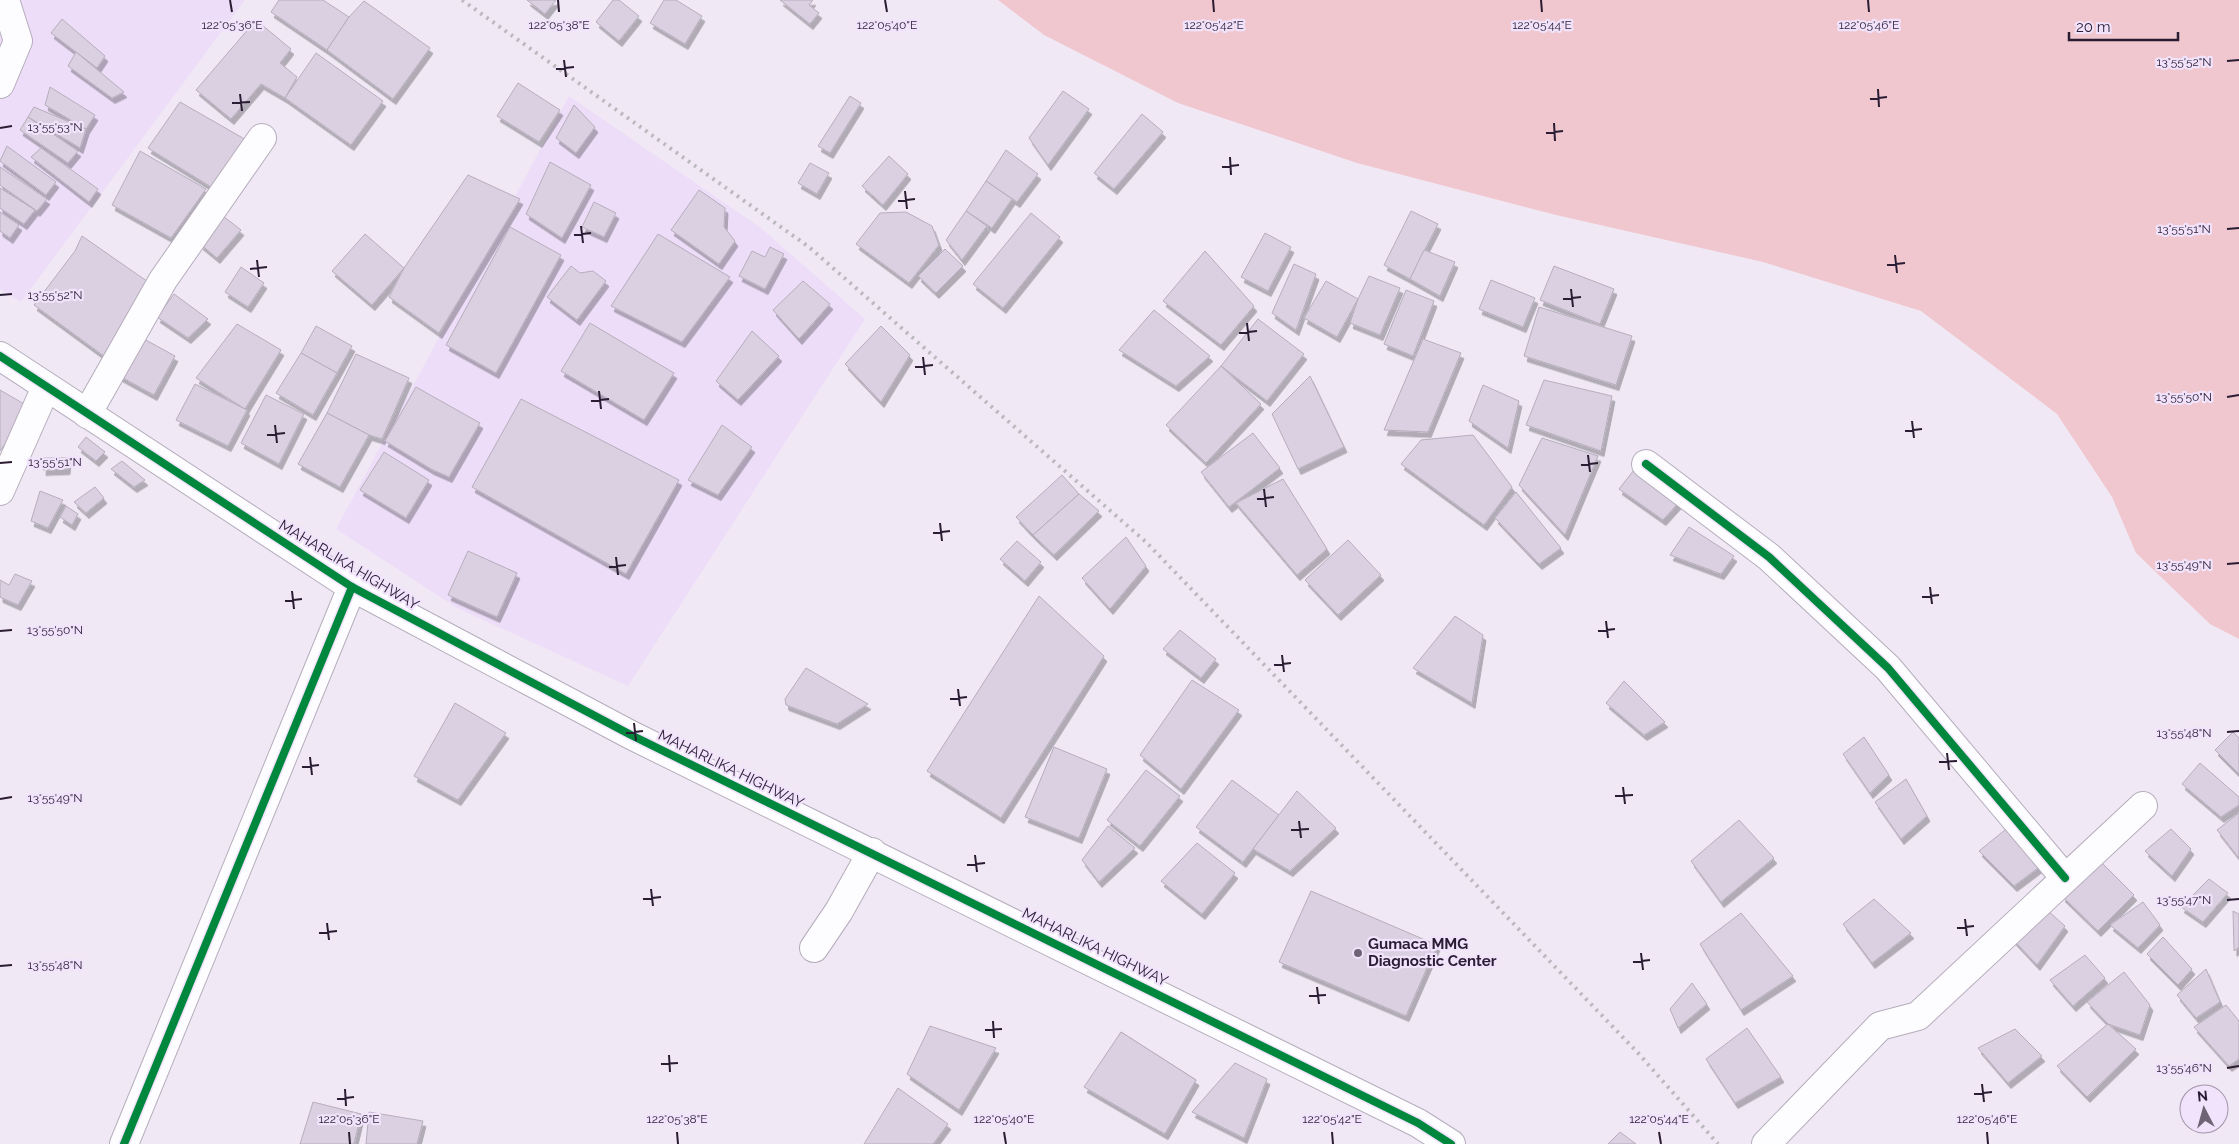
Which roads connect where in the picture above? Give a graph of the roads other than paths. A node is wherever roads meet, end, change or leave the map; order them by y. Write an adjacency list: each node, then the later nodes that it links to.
1 (5, 0): 2 (street)
2 (0, 84)
3 (262, 138): 6 (street)
4 (0, 356): 5 (street, MAHARLIKA HIGHWAY)
5 (46, 387): 6 (street, MAHARLIKA HIGHWAY); 8 (street)
6 (87, 414): 9 (street, MAHARLIKA HIGHWAY)
7 (1646, 464): 12 (street)
8 (0, 491)
9 (352, 588): 11 (street, MAHARLIKA HIGHWAY); 14 (street)
10 (2143, 806): 12 (street)
11 (872, 852): 13 (street); 15 (street, MAHARLIKA HIGHWAY)
12 (2065, 878): 16 (street)
13 (814, 948)
14 (124, 1144)
15 (1451, 1144)
16 (1766, 1144)

